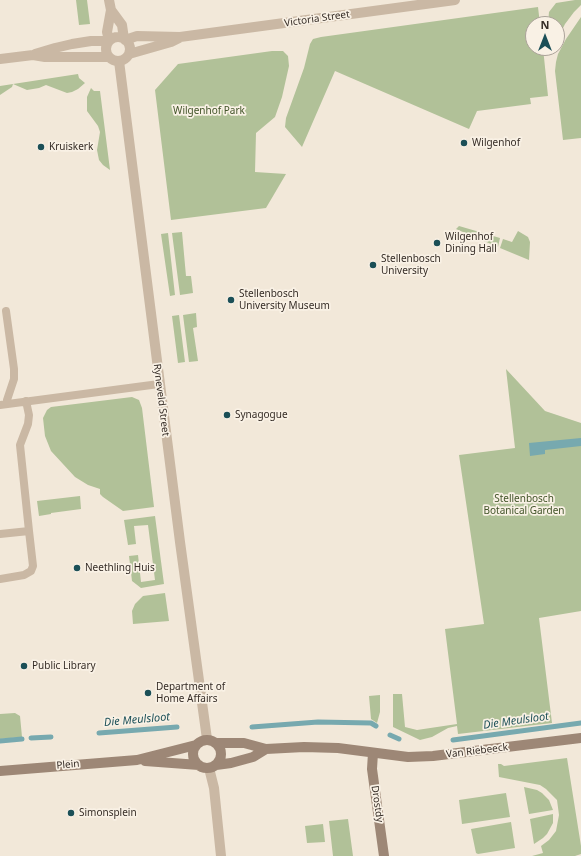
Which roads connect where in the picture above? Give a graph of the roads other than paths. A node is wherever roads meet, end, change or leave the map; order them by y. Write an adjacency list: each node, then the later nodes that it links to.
1 (455, 0): 3 (street, Victoria Street)
2 (110, 5): 4 (street); 5 (street)
3 (180, 37): 4 (street, Victoria Street); 6 (street, Victoria Street)
4 (124, 40): 5 (street); 6 (street)
5 (109, 41): 7 (street); 8 (street)
6 (129, 54): 10 (street)
7 (34, 55): 8 (street); 9 (street)
8 (108, 57): 10 (street)
9 (0, 59)
10 (119, 61): 12 (street, Ryneveld Street)
11 (6, 311): 14 (lane)
12 (159, 384): 13 (lane); 19 (street, Ryneveld Street)
13 (26, 401): 14 (lane); 15 (lane)
14 (4, 404)
15 (29, 531): 16 (lane); 17 (lane)
16 (0, 534)
17 (0, 579)
18 (581, 738): 23 (street, Van Riebeeck)
19 (207, 739): 20 (street); 21 (street)
20 (217, 743): 22 (street); 26 (street)
21 (196, 745): 24 (street, Plein); 25 (street)
22 (266, 749): 23 (street); 26 (street)
23 (373, 753): 29 (street, Drostdy)
24 (137, 760): 25 (street, Plein); 27 (street, Plein)
25 (199, 765): 26 (street)
26 (212, 767): 28 (street)
27 (0, 771)
28 (221, 856)
29 (384, 856)

